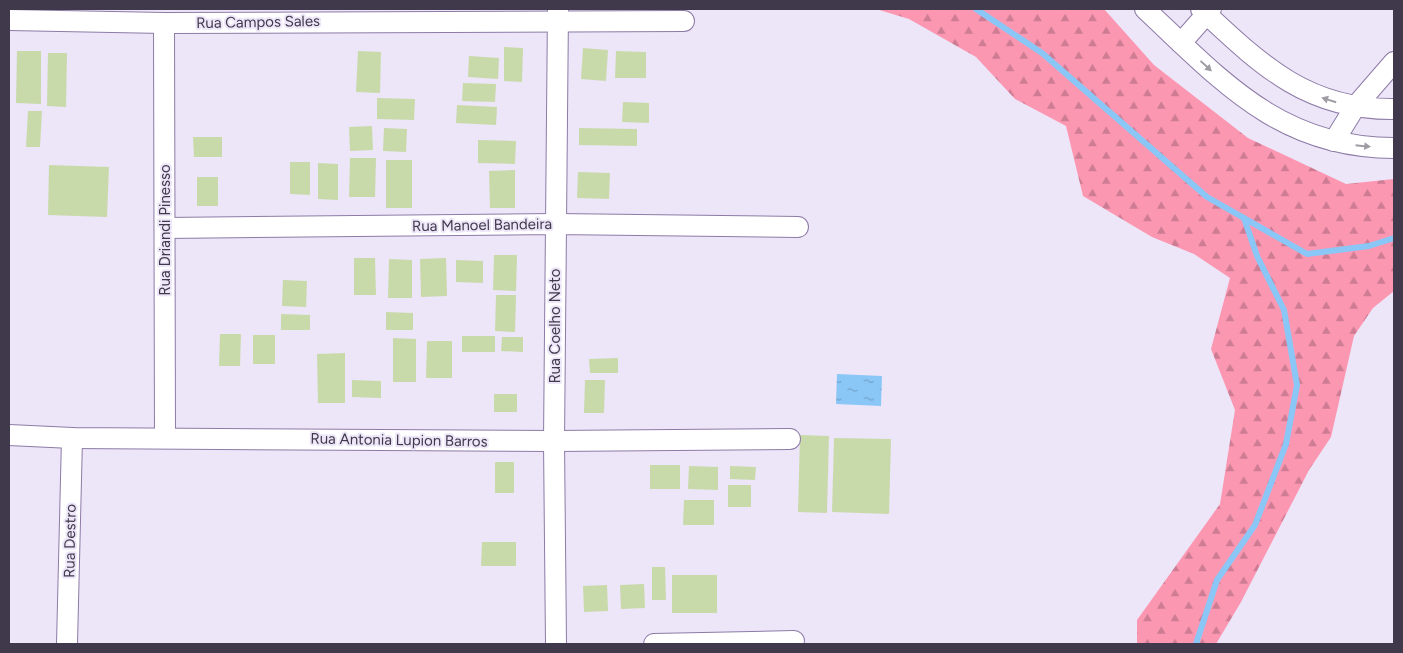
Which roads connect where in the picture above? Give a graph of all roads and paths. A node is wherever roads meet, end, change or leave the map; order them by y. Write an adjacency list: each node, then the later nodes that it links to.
1 (1145, 9): 8 (street)
2 (1206, 10): 8 (street); 10 (street, one-way to 2)
3 (71, 14): 5 (street, Rua Campos Sales); 7 (street, Rua Campos Sales)
4 (558, 14): 6 (street, Rua Campos Sales); 7 (street, Rua Campos Sales); 14 (street, Rua Coelho Neto)
5 (9, 20)
6 (684, 21)
7 (164, 23): 15 (street, Rua Driandi Pinesso)
8 (1181, 43): 12 (street, one-way to 12)
9 (1394, 62): 10 (street)
10 (1355, 107): 11 (street); 12 (street)
11 (1394, 109)
12 (1334, 141): 13 (street, one-way to 13)
13 (1394, 148)
14 (555, 224): 15 (street, Rua Manoel Bandeira); 16 (street, Rua Manoel Bandeira); 21 (street, Rua Coelho Neto)
15 (165, 228): 19 (street, Rua Driandi Pinesso)
16 (798, 228)
17 (9, 435): 18 (street, Rua Antonia Lupion Barros)
18 (72, 438): 19 (street, Rua Antonia Lupion Barros); 23 (street, Rua Destro)
19 (165, 438): 21 (street, Rua Antonia Lupion Barros)
20 (790, 439): 21 (street, Rua Antonia Lupion Barros)
21 (554, 441): 24 (street, Rua Coelho Neto)
22 (794, 641): 25 (street)
23 (67, 644)
24 (556, 644)
25 (654, 644)

